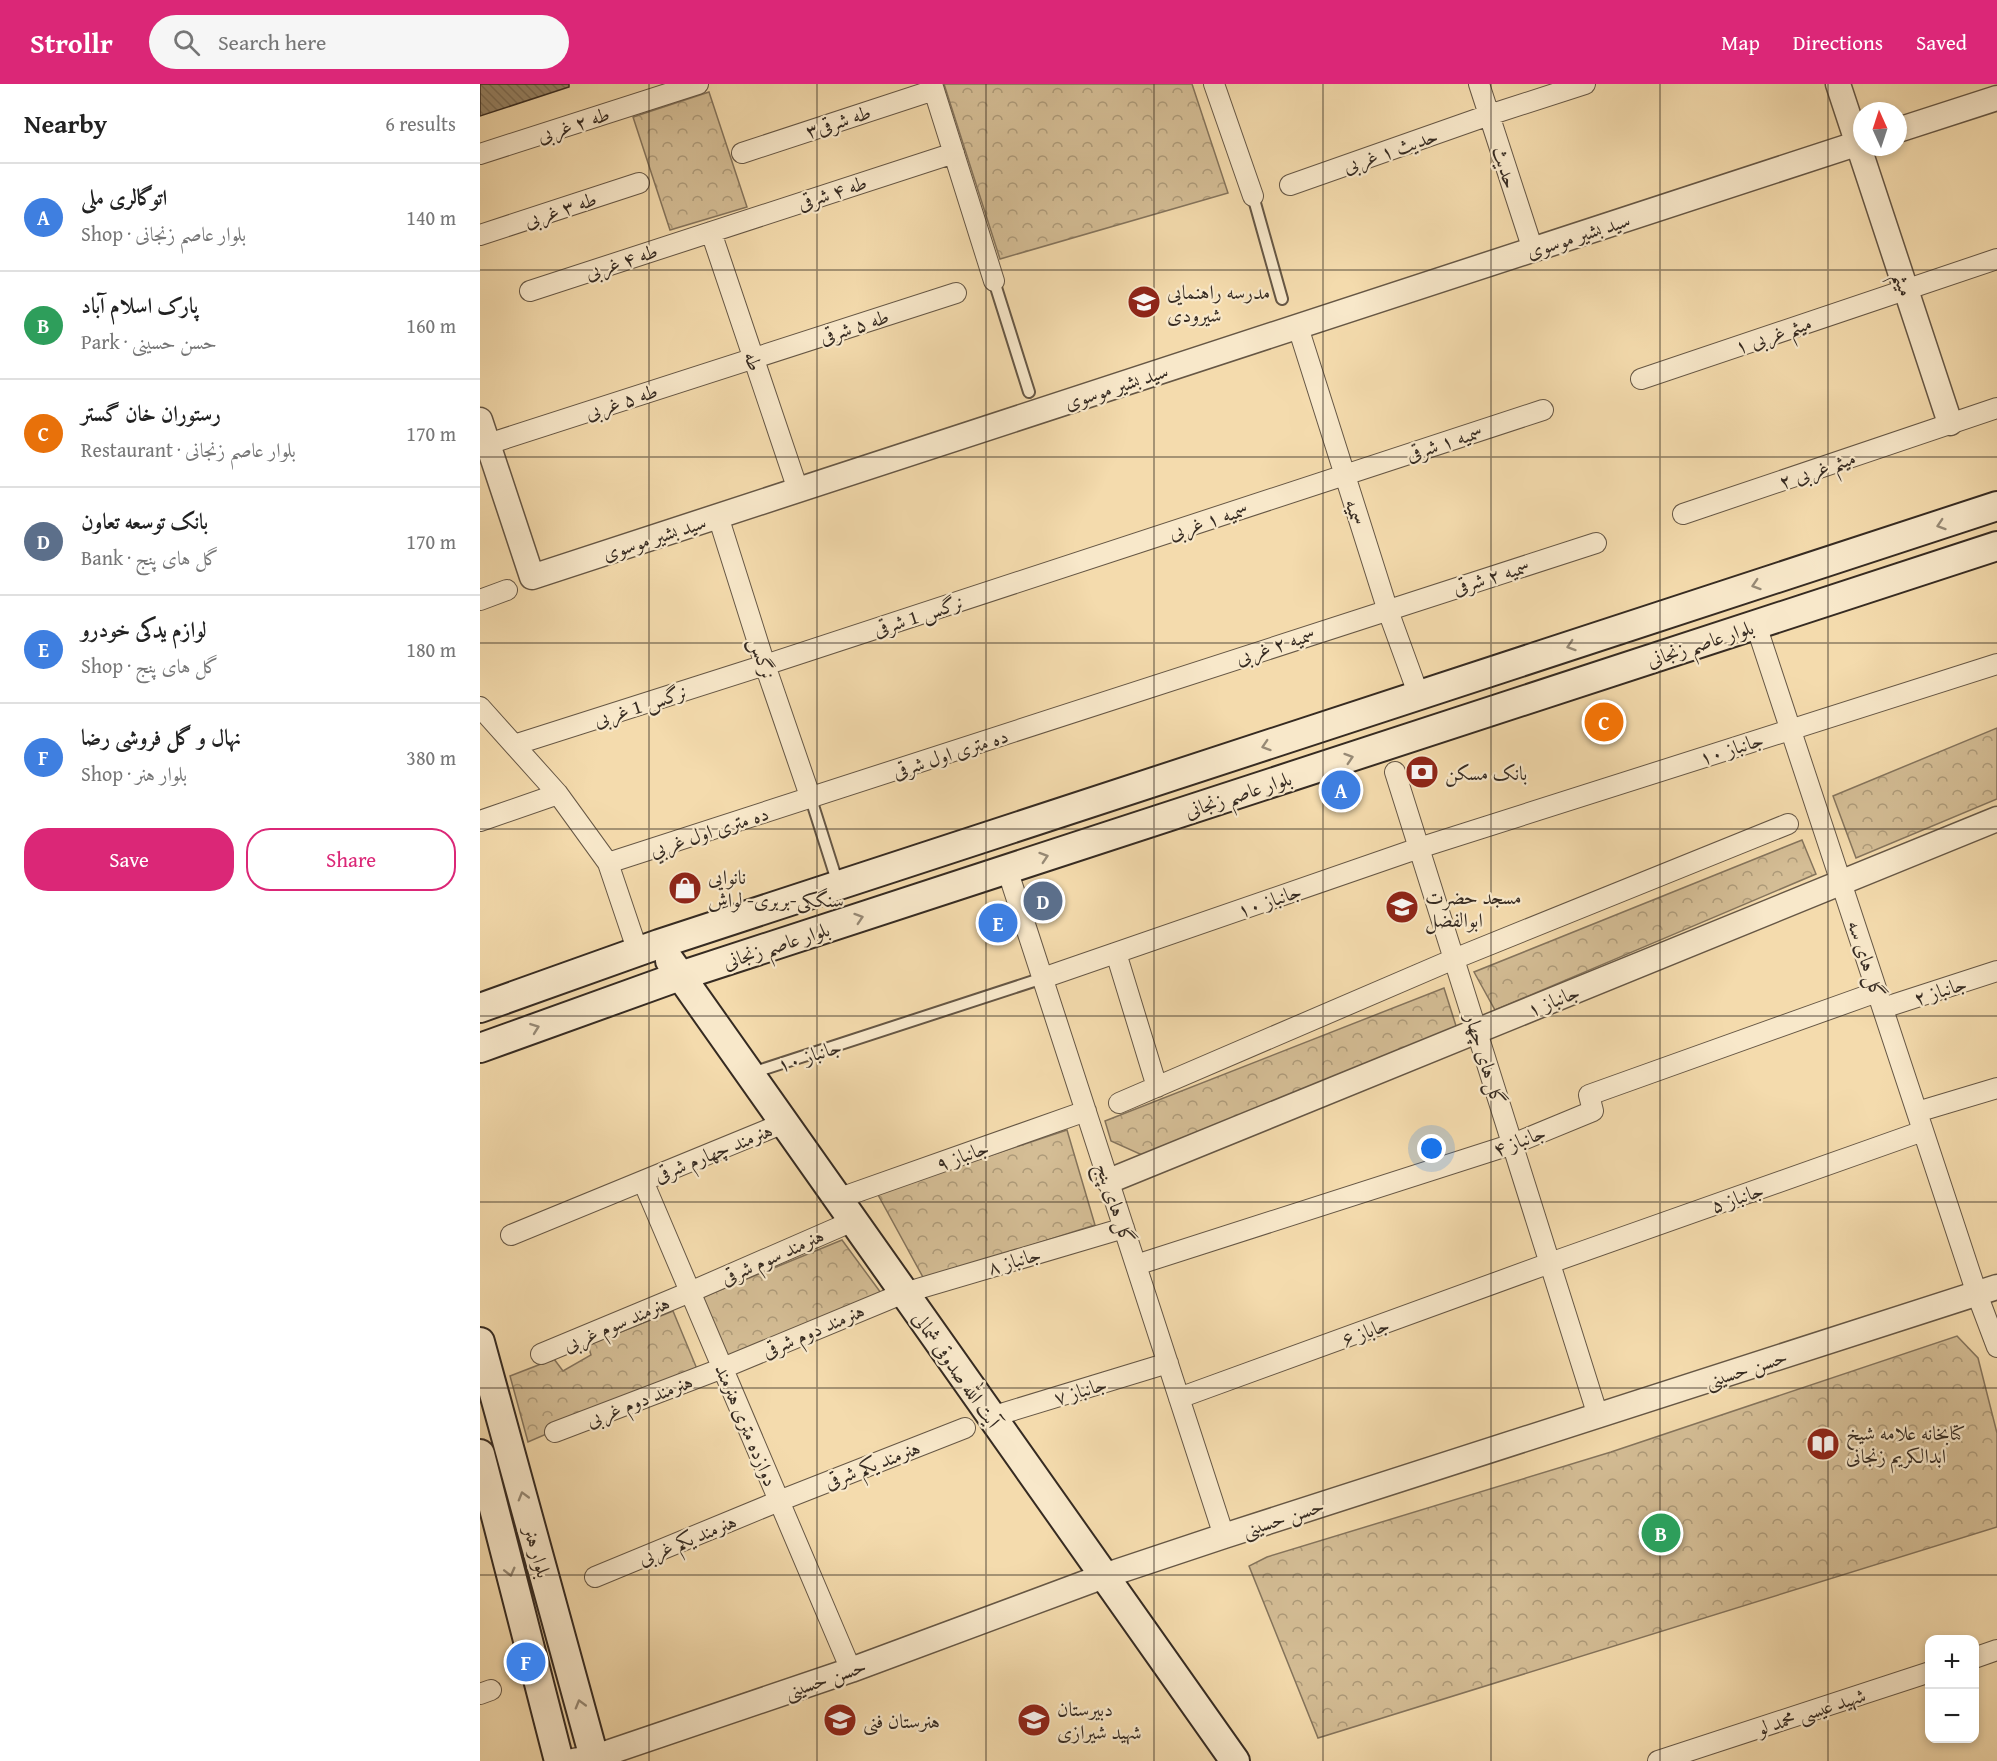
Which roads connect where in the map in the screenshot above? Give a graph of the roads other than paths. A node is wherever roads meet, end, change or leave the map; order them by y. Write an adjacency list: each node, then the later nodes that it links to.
1 (698, 84): 7 (street, طه ۲ غربی)
2 (1214, 84): 19 (street)
3 (1479, 84): 9 (street, حدیث)
4 (1585, 84): 9 (street, حدیث ۱ غربی)
5 (1838, 84): 10 (street)
6 (933, 87): 13 (street, طه شرقی۳); 14 (street)
7 (664, 89): 15 (street, طه ۲ غربی)
8 (1997, 98): 11 (street)
9 (1489, 115): 18 (street, حدیث ۱ غربی); 22 (street, حدیث)
10 (1853, 126)
11 (1907, 127)
12 (1853, 145): 22 (street, سید بشیر موسوی)
13 (742, 153)
14 (954, 153): 20 (street, طه ۴ شرقی); 24 (street)
15 (480, 154)
16 (1863, 156): 25 (street, میثم)
17 (639, 183): 21 (street, طه ۳ غربی)
18 (1290, 185)
19 (1253, 196): 28 (lane)
20 (711, 232): 26 (street, طه ۴ غربی); 30 (street, طه)
21 (480, 235)
22 (1533, 250): 29 (street, سید بشیر موسوی)
23 (1997, 260): 25 (street, میثم غربی ۱)
24 (994, 281): 32 (lane)
25 (1906, 290): 31 (street, میثم غربی ۱); 36 (street, میثم)
26 (530, 291)
27 (956, 293): 30 (street, طه ۵ شرقی)
28 (1282, 299)
29 (1298, 327): 38 (street, سمیه); 39 (street, سید بشیر موسوی)
30 (753, 358): 37 (street, طه ۵ غربی); 39 (street, طه)
31 (1641, 379)
32 (1029, 392)
33 (1997, 408): 36 (street, میثم غربی ۲)
34 (1543, 410): 38 (street, سمیه ۱ شرقی)
35 (480, 420): 37 (street, سید بشیر موسوی)
36 (1950, 423): 41 (street, میثم غربی ۲)
37 (488, 444): 42 (street, سید بشیر موسوی)
38 (1344, 474): 45 (street, سمیه ۱ غربی); 48 (street, سمیه)
39 (798, 490): 42 (street, سید بشیر موسوی)
40 (1997, 506): 52 (main road, بلوار عاصم زنجانی, one-way to 52)
41 (1683, 514)
42 (718, 516): 51 (street, نرگس)
43 (1596, 543): 48 (street, سمیه ۲ شرقی)
44 (1997, 546): 49 (main road, بلوار عاصم زنجانی)
45 (1071, 565): 51 (street, نرگس 1 شرقی)
46 (507, 590): 47 (street)
47 (480, 600)
48 (1387, 609): 52 (street, سمیه); 54 (street, سمیه ۲ غربی)
49 (1756, 625): 55 (street, گل های سه); 65 (main road, بلوار عاصم زنجانی, one-way to 49)
50 (1997, 664): 55 (street, جانباز ۱۰)
51 (765, 665): 56 (street, نرگس 1 غربی); 59 (street, نرگس)
52 (1419, 696): 67 (main road, بلوار عاصم زنجانی, one-way to 67)
53 (480, 707): 56 (street)
54 (1088, 707): 59 (street, ده متری اول شرقی)
55 (1791, 729): 63 (street, جانباز ۱۰); 66 (street, گل های سه)
56 (514, 745): 58 (street)
57 (1395, 772): 63 (street, گل های چهار)
58 (558, 794): 61 (street); 64 (street)
59 (811, 799): 64 (street, ده متری اول غربي); 67 (lane)
60 (1997, 819): 66 (street, جانباز ۱)
61 (480, 821)
62 (1788, 824): 70 (street)
63 (1419, 848): 69 (street, جانباز ۱۰); 70 (street, گل های چهار)
64 (608, 863): 68 (street)
65 (1007, 869): 72 (main road, بلوار عاصم زنجانی, one-way to 65); 73 (street, گل های پنج)
66 (1842, 883): 74 (street, گل های سه); 76 (street, جانباز ۱)
67 (838, 886): 68 (main road, بلوار عاصم زنجانی)
68 (649, 948): 72 (main road, آیت الله صدوقی شمالی); 75 (main road, بلوار عاصم زنجانی)
69 (1116, 953): 73 (street, جانباز ۱۰); 79 (street)
70 (1454, 959): 76 (street, گل های چهار); 79 (street)
71 (1997, 971): 74 (street, جانباز ۲)
72 (680, 976): 77 (main road, بلوار عاصم زنجانی, one-way to 72); 78 (main road, آیت الله صدوقی شمالی)
73 (1043, 978): 78 (lane, جانباز ۱۰); 82 (street, گل های پنج)
74 (1880, 1000): 83 (street, گل های سه); 85 (street, جانباز ۴)
75 (480, 1008)
76 (1477, 1031): 85 (street, گل های چهار); 87 (street, جانباز ۱)
77 (480, 1048)
78 (749, 1074): 84 (main road, آیت الله صدوقی شمالی)
79 (1157, 1087): 81 (street)
80 (1997, 1088): 83 (street, جانباز ۵)
81 (1119, 1103)
82 (1086, 1111): 87 (street, گل های پنج); 88 (street, جانباز ۹)
83 (1920, 1122): 91 (street, جانباز ۵); 93 (street, گل های سه)
84 (784, 1123): 86 (street, هنرمند چهارم شرقی); 88 (main road, آیت الله صدوقی شمالی)
85 (1512, 1144): 91 (street, گل های چهار); 92 (street, جانباز ۴)
86 (643, 1181): 90 (street, هنرمند چهارم شرقی); 94 (street, دوازده متری هنرمند)
87 (1109, 1181): 89 (street, گل های پنج)
88 (845, 1210): 94 (street, هنرمند سوم شرقی); 95 (main road, آیت الله صدوقی شمالی)
89 (1124, 1228): 92 (street, گل های پنج); 95 (street, جانباز ۸)
90 (511, 1235)
91 (1550, 1263): 101 (street, جاباز ۶); 102 (street, گل های چهار)
92 (1136, 1265): 99 (street, گل های پنج)
93 (1987, 1290): 97 (street, گل های سه); 102 (street, حسن حسینی)
94 (690, 1292): 98 (street, هنرمند سوم غربی); 100 (street, دوازده متری هنرمند)
95 (904, 1293): 100 (street, هنرمند دوم شرقی); 103 (main road, آیت الله صدوقی شمالی)
96 (480, 1342): 115 (main road, بلوار هنر, one-way to 96)
97 (1997, 1347)
98 (541, 1354)
99 (1168, 1363): 101 (street, گل های پنج); 103 (street, جانباز ۷)
100 (723, 1368): 105 (street, هنرمند دوم غربی); 107 (street, دوازده متری هنرمند)
101 (1179, 1398): 108 (street, گل های پنج)
102 (1598, 1416): 108 (street, حسن حسینی)
103 (991, 1417): 109 (main road, آیت الله صدوقی شمالی)
104 (965, 1428): 107 (street, هنرمند یکم شرقی)
105 (555, 1432)
106 (480, 1454): 116 (main road, بلوار هنر, one-way to 116)
107 (779, 1501): 110 (street, هنرمند یکم غربی); 113 (street, دوازده متری هنرمند)
108 (1224, 1536): 109 (street, حسن حسینی)
109 (1104, 1576): 113 (street, حسن حسینی); 117 (main road, آیت الله صدوقی شمالی)
110 (595, 1577)
111 (1997, 1650): 112 (street)
112 (1979, 1656)
113 (851, 1670): 115 (street, حسن حسینی)
114 (1925, 1673): 118 (street, شهید عیسی محمد لو)
115 (588, 1760)
116 (559, 1761)
117 (1235, 1761)
118 (1658, 1761)

